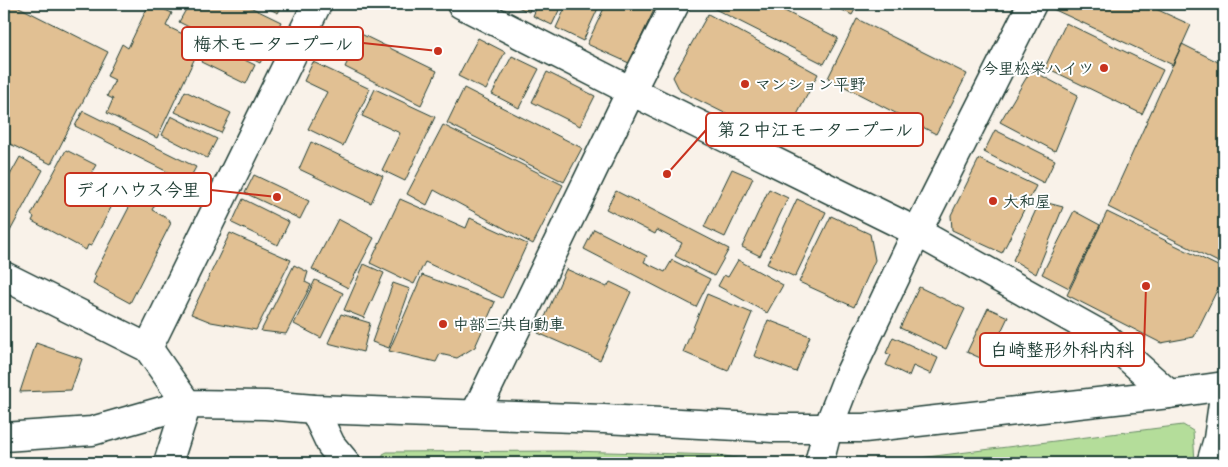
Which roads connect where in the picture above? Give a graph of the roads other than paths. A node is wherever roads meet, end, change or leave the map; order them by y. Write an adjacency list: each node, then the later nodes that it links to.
1 (317, 4): 8 (street)
2 (461, 4): 5 (street)
3 (675, 4): 5 (street)
4 (1032, 4): 6 (street)
5 (631, 90): 6 (street); 14 (street)
6 (917, 232): 10 (street); 15 (street)
7 (4, 276): 8 (street)
8 (148, 348): 12 (street)
9 (1224, 386): 10 (street)
10 (1169, 394): 15 (street)
11 (1224, 396): 20 (street)
12 (186, 404): 13 (street); 16 (street); 17 (street)
13 (314, 409): 14 (street); 18 (street)
14 (476, 414): 15 (street)
15 (828, 428): 19 (street)
16 (4, 437)
17 (168, 463)
18 (346, 463)
19 (819, 463)
20 (1211, 463)

